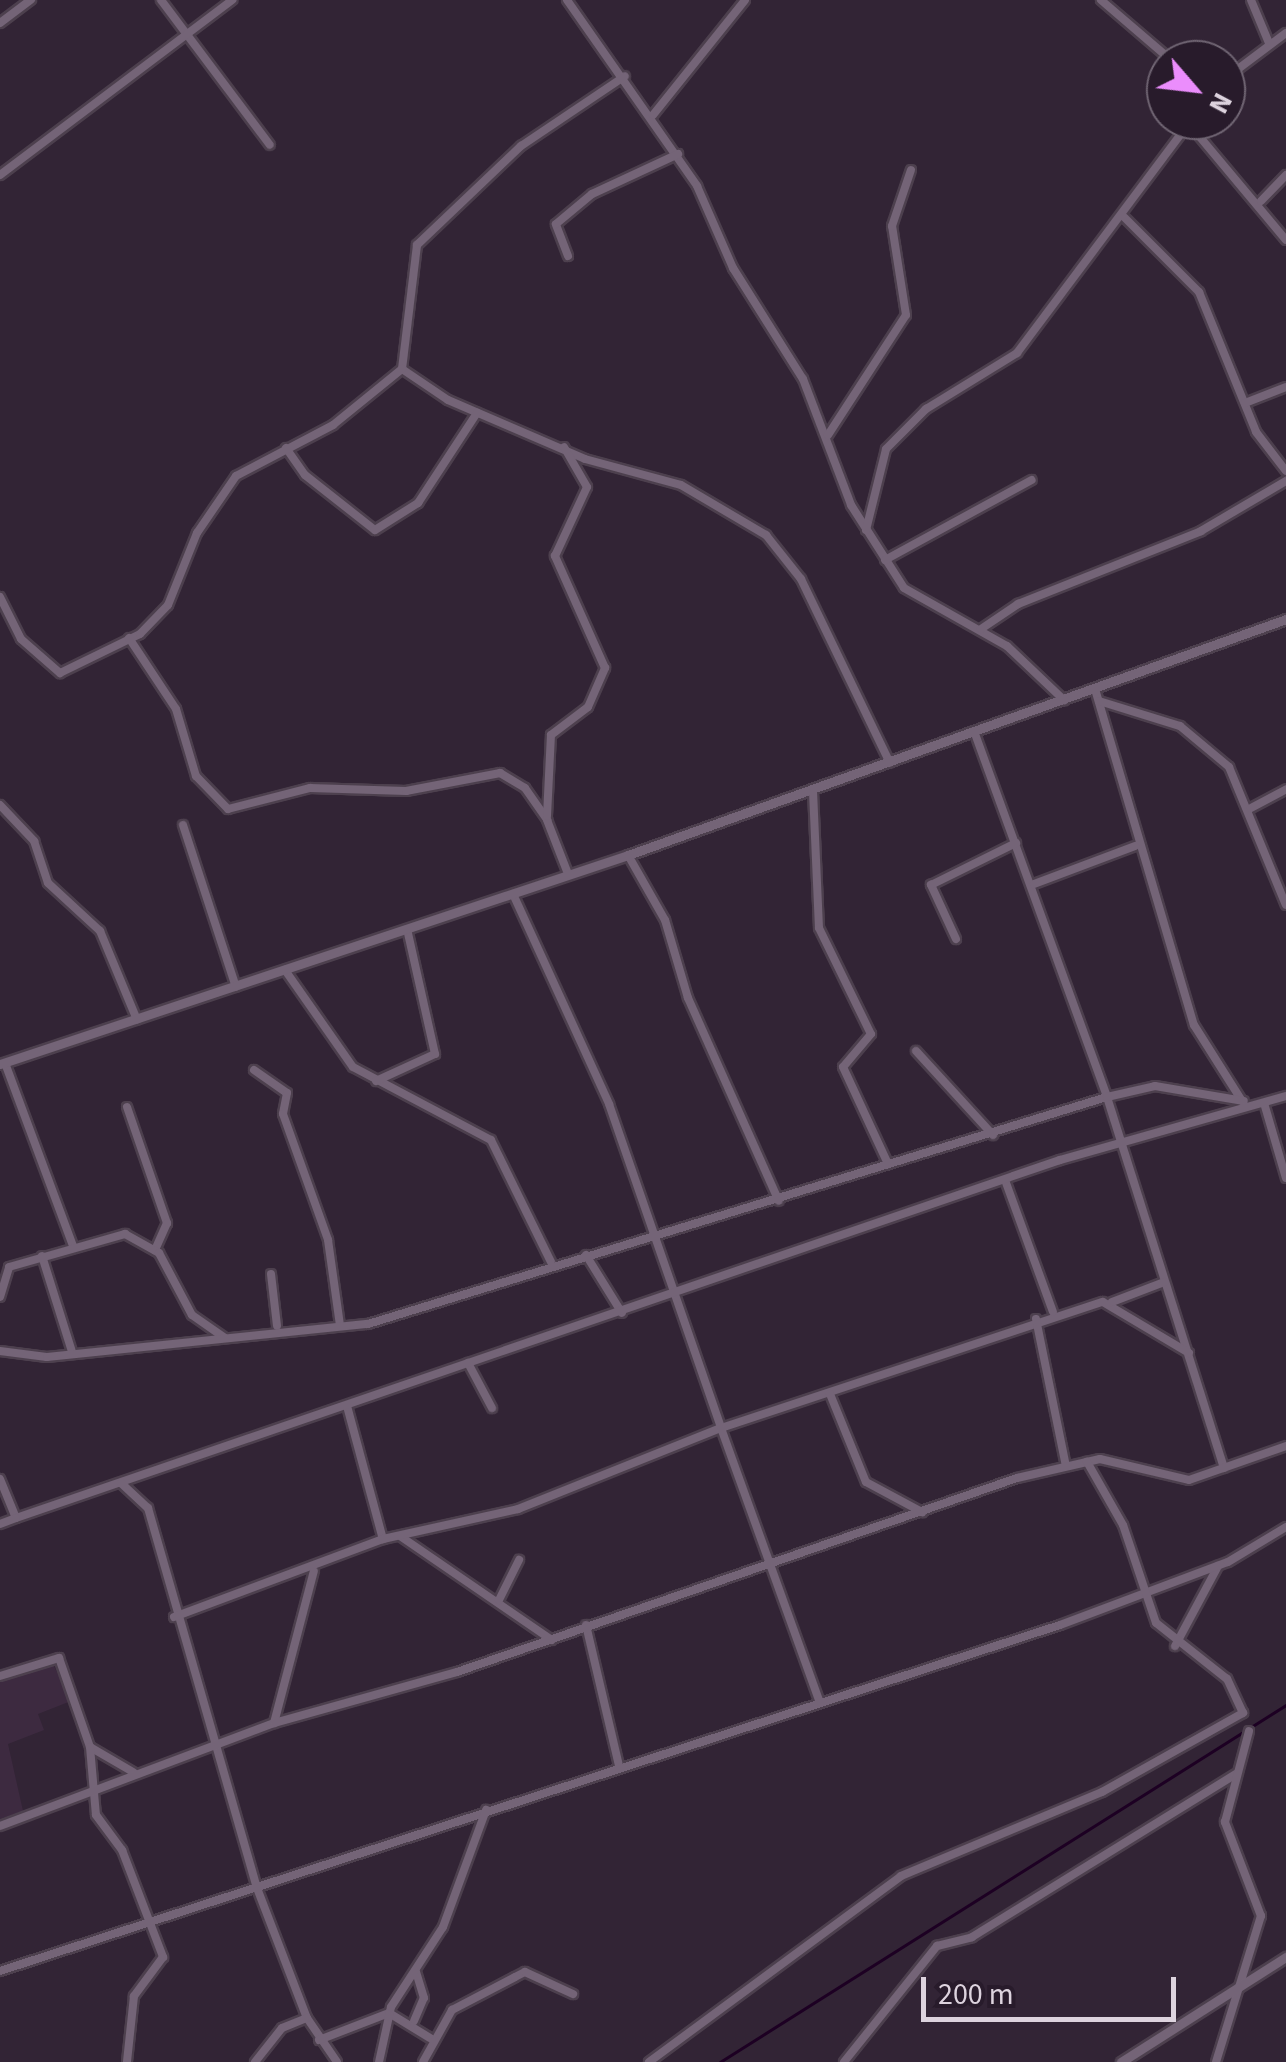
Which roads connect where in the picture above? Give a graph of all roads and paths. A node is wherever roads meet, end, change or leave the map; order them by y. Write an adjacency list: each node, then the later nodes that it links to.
1 (31, 0): 8 (street)
2 (161, 0): 9 (street)
3 (232, 0): 9 (street)
4 (567, 0): 14 (street)
5 (745, 0): 15 (street)
6 (1100, 0): 11 (street)
7 (1251, 0): 12 (street)
8 (0, 23)
9 (187, 33): 18 (street); 21 (street)
10 (1286, 34): 12 (street)
11 (1147, 40)
12 (1269, 44): 13 (street)
13 (1246, 62)
14 (625, 76): 15 (street); 27 (street)
15 (654, 115): 19 (street)
16 (1178, 140): 24 (street)
17 (1206, 140): 23 (street)
18 (270, 144)
19 (678, 154): 26 (street); 31 (street)
20 (911, 170): 31 (street)
21 (0, 174)
22 (1286, 175): 23 (street)
23 (1262, 201): 25 (street)
24 (1125, 218): 29 (street); 37 (street)
25 (1286, 240)
26 (568, 256)
27 (402, 368): 30 (street); 33 (street)
28 (1286, 387): 29 (street)
29 (1245, 403): 34 (street)
30 (477, 413): 32 (street); 33 (street)
31 (828, 435): 37 (street)
32 (564, 447): 47 (street); 52 (street)
33 (286, 448): 42 (street)
34 (1286, 471)
35 (1032, 480): 38 (street)
36 (1286, 481): 41 (street)
37 (866, 530): 38 (street)
38 (885, 560): 41 (street)
39 (0, 597): 42 (street)
40 (1286, 619): 43 (street)
41 (981, 630): 44 (street)
42 (130, 638): 52 (street)
43 (1094, 690): 44 (street); 45 (street)
44 (1064, 700): 46 (street)
45 (1098, 701): 51 (street); 55 (street)
46 (974, 731): 47 (street); 54 (street)
47 (890, 762): 49 (street)
48 (1286, 789): 51 (street)
49 (813, 791): 56 (street); 77 (street)
50 (0, 804): 65 (street)
51 (1251, 808): 60 (street)
52 (548, 820): 57 (street)
53 (183, 826): 64 (street)
54 (1016, 843): 58 (street); 62 (street)
55 (1136, 846): 58 (street); 72 (street)
56 (628, 855): 57 (street); 80 (street)
57 (568, 874): 59 (street)
58 (1034, 884): 71 (street)
59 (513, 894): 61 (street); 81 (street)
60 (1286, 905)
61 (407, 930): 63 (street); 69 (street)
62 (956, 939)
63 (285, 970): 64 (street); 69 (street)
64 (236, 986): 65 (street)
65 (136, 1020): 67 (street)
66 (916, 1051): 75 (street)
67 (2, 1063): 82 (street)
68 (254, 1070): 95 (street)
69 (376, 1081): 86 (street)
70 (1286, 1096): 73 (street)
71 (1107, 1098): 72 (street); 75 (street); 76 (street)
72 (1245, 1102): 73 (street); 76 (street)
73 (1264, 1102): 78 (street)
74 (126, 1108): 83 (street)
75 (993, 1135): 77 (street)
76 (1115, 1144): 79 (street); 88 (street)
77 (888, 1164): 80 (street)
78 (1286, 1178)
79 (1005, 1180): 89 (street); 92 (street)
80 (778, 1201): 81 (street)
81 (657, 1236): 84 (street); 89 (street)
82 (73, 1246): 83 (street); 85 (street)
83 (155, 1250): 97 (street)
84 (586, 1254): 86 (street); 93 (street)
85 (42, 1256): 90 (street); 99 (street)
86 (551, 1262): 95 (street)
87 (271, 1274): 96 (street)
88 (1164, 1282): 91 (street); 100 (street)
89 (674, 1296): 93 (street); 105 (street)
90 (0, 1297)
91 (1112, 1302): 92 (street); 100 (street)
92 (1053, 1312): 94 (street)
93 (622, 1313): 101 (street)
94 (1036, 1319): 102 (street); 108 (street)
95 (340, 1325): 96 (street)
96 (278, 1326): 97 (street)
97 (225, 1338): 99 (street)
98 (0, 1351): 99 (street)
99 (72, 1352)
100 (1189, 1353): 109 (street)
101 (468, 1364): 103 (street); 104 (street)
102 (830, 1394): 105 (street); 112 (street)
103 (348, 1406): 111 (street); 117 (street)
104 (492, 1408)
105 (721, 1428): 116 (street); 119 (street)
106 (1286, 1446): 109 (street)
107 (1087, 1462): 108 (street); 109 (street); 122 (street)
108 (1066, 1466): 112 (street)
109 (1224, 1468)
110 (0, 1479): 113 (street)
111 (121, 1483): 113 (street); 124 (street)
112 (922, 1512): 119 (street)
113 (16, 1518): 114 (street)
114 (0, 1524)
115 (1286, 1526): 120 (street)
116 (399, 1536): 117 (street); 123 (street)
117 (384, 1539): 121 (street)
118 (519, 1560): 123 (street)
119 (768, 1561): 125 (street); 129 (street)
120 (1218, 1566): 122 (street); 127 (street)
121 (314, 1571): 124 (street); 130 (street)
122 (1143, 1593): 127 (street); 129 (street)
123 (499, 1600): 126 (street)
124 (174, 1617): 133 (street)
125 (586, 1625): 126 (street); 134 (street)
126 (552, 1640): 130 (street)
127 (1175, 1646): 157 (street)
128 (0, 1676): 132 (street)
129 (819, 1700): 134 (street)
130 (274, 1723): 133 (street)
131 (1249, 1731): 136 (street)
132 (90, 1747): 135 (street); 137 (street)
133 (216, 1751): 135 (street); 140 (street)
134 (619, 1766): 138 (street)
135 (133, 1772): 137 (street)
136 (1236, 1774): 146 (street); 158 (street)
137 (98, 1790): 139 (street); 141 (street)
138 (486, 1810): 140 (street); 144 (street)
139 (0, 1826)
140 (257, 1888): 141 (street); 148 (street)
141 (149, 1925): 143 (street); 152 (street)
142 (1286, 1958): 146 (street)
143 (0, 1972)
144 (416, 1972): 147 (street); 149 (street)
145 (573, 1994): 150 (street)
146 (1232, 1995): 159 (street); 160 (street)
147 (389, 2013): 149 (street); 151 (street); 155 (street)
148 (306, 2018): 151 (street); 153 (street)
149 (414, 2021): 150 (street)
150 (430, 2038): 156 (street)
151 (320, 2040): 154 (street)
152 (127, 2062)
153 (256, 2062)
154 (337, 2062)
155 (379, 2062)
156 (422, 2062)
157 (649, 2062)
158 (844, 2062)
159 (1121, 2062)
160 (1216, 2062)

